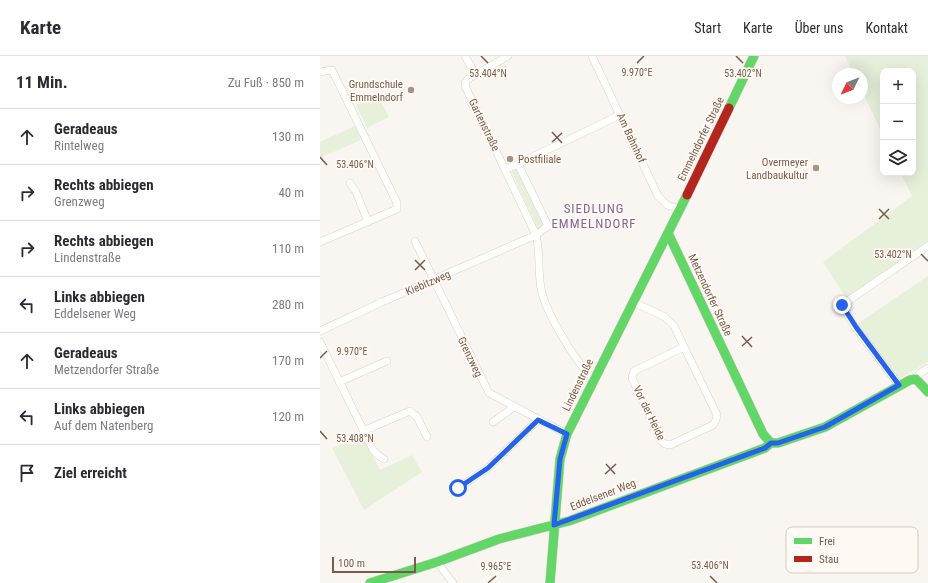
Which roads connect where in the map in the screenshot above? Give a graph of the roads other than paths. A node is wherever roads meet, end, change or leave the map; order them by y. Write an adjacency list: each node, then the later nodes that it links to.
1 (465, 56): 6 (street)
2 (508, 56): 6 (street)
3 (592, 56): 7 (street, Am Bahnhof)
4 (754, 56): 11 (street, Emmelndorfer Straße)
5 (320, 72): 12 (street)
6 (475, 74): 9 (street, Gartenstraße)
7 (620, 115): 8 (street); 11 (street, Am Bahnhof)
8 (518, 164): 9 (street); 14 (street)
9 (505, 170): 14 (street, Gartenstraße)
10 (350, 183): 12 (street)
11 (680, 209): 13 (street, Emmelndorfer Straße)
12 (368, 222): 16 (street)
13 (668, 233): 19 (street, Lindenstraße); 36 (street, Metzendorfer Straße)
14 (536, 235): 18 (street, Kiebitzweg); 26 (street, Gartenstraße)
15 (415, 241): 18 (street, Grenzweg)
16 (320, 242)
17 (928, 246): 28 (street)
18 (433, 281): 20 (street, Kiebitzweg); 30 (street, Grenzweg)
19 (633, 302): 22 (street, Vor der Heide); 26 (street, Lindenstraße)
20 (321, 327)
21 (320, 342): 27 (street)
22 (684, 347): 22 (street, Vor der Heide)
23 (387, 361): 27 (street)
24 (928, 368): 25 (street)
25 (916, 379): 28 (street); 29 (street)
26 (595, 380): 34 (street, Lindenstraße)
27 (339, 382): 33 (street)
28 (899, 385): 36 (street)
29 (928, 392)
30 (514, 407): 31 (street, Grenzweg); 32 (street)
31 (538, 420): 34 (street, Grenzweg); 38 (street)
32 (493, 422)
33 (363, 431): 35 (street); 37 (street)
34 (567, 434): 39 (street, Lindenstraße)
35 (427, 437)
36 (771, 443): 39 (street, Eddelsener Weg)
37 (384, 459)
38 (458, 488)
39 (554, 525): 40 (street, Eddelsener Weg); 43 (street, Lindenstraße)
40 (437, 562): 41 (street, Eddelsener Weg); 42 (street)
41 (370, 583)
42 (453, 583)
43 (550, 583)

